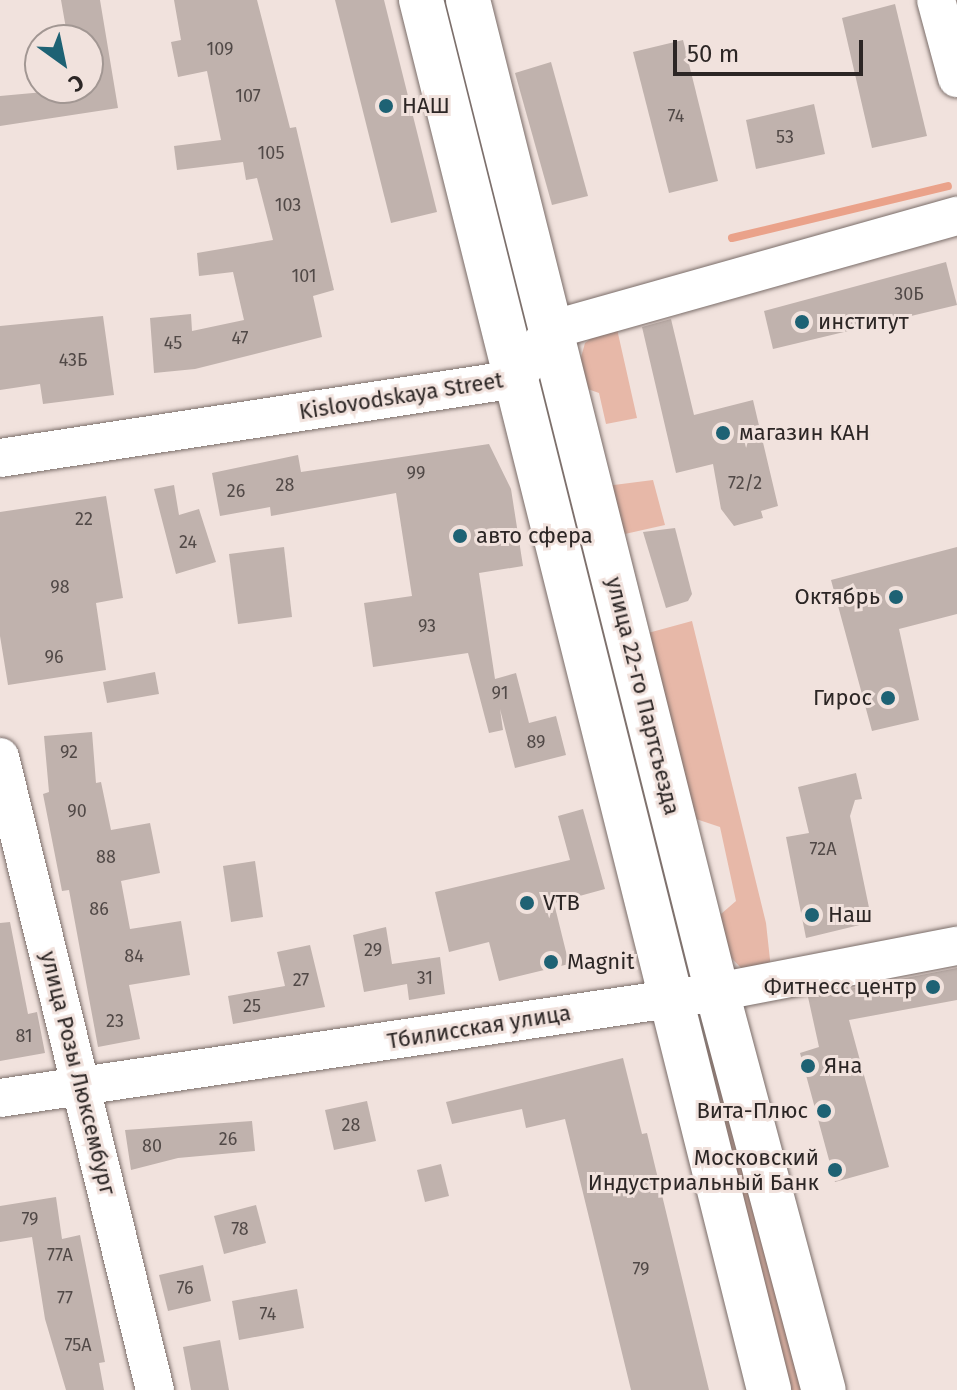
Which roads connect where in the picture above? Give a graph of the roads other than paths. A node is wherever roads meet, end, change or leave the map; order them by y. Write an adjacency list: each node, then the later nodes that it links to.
1 (421, 0): 7 (main road, улица 22-го Партсъезда)
2 (468, 0): 6 (main road, улица 22-го Партсъезда)
3 (936, 0): 4 (street)
4 (957, 78)
5 (957, 216): 6 (street)
6 (551, 330): 7 (street, Kislovodskaya Street); 11 (main road, улица 22-го Партсъезда)
7 (516, 379): 8 (street, Kislovodskaya Street); 12 (main road, улица 22-го Партсъезда)
8 (0, 458)
9 (0, 757): 13 (street, улица Розы Люксембург)
10 (957, 946): 11 (street, Тбилисская улица)
11 (717, 992): 12 (street, Тбилисская улица); 17 (main road, улица 22-го Партсъезда)
12 (674, 997): 13 (street, Тбилисская улица); 16 (main road, улица 22-го Партсъезда)
13 (82, 1088): 14 (street, Тбилисская улица); 15 (street, улица Розы Люксембург)
14 (0, 1098)
15 (155, 1390)
16 (769, 1390)
17 (824, 1390)

